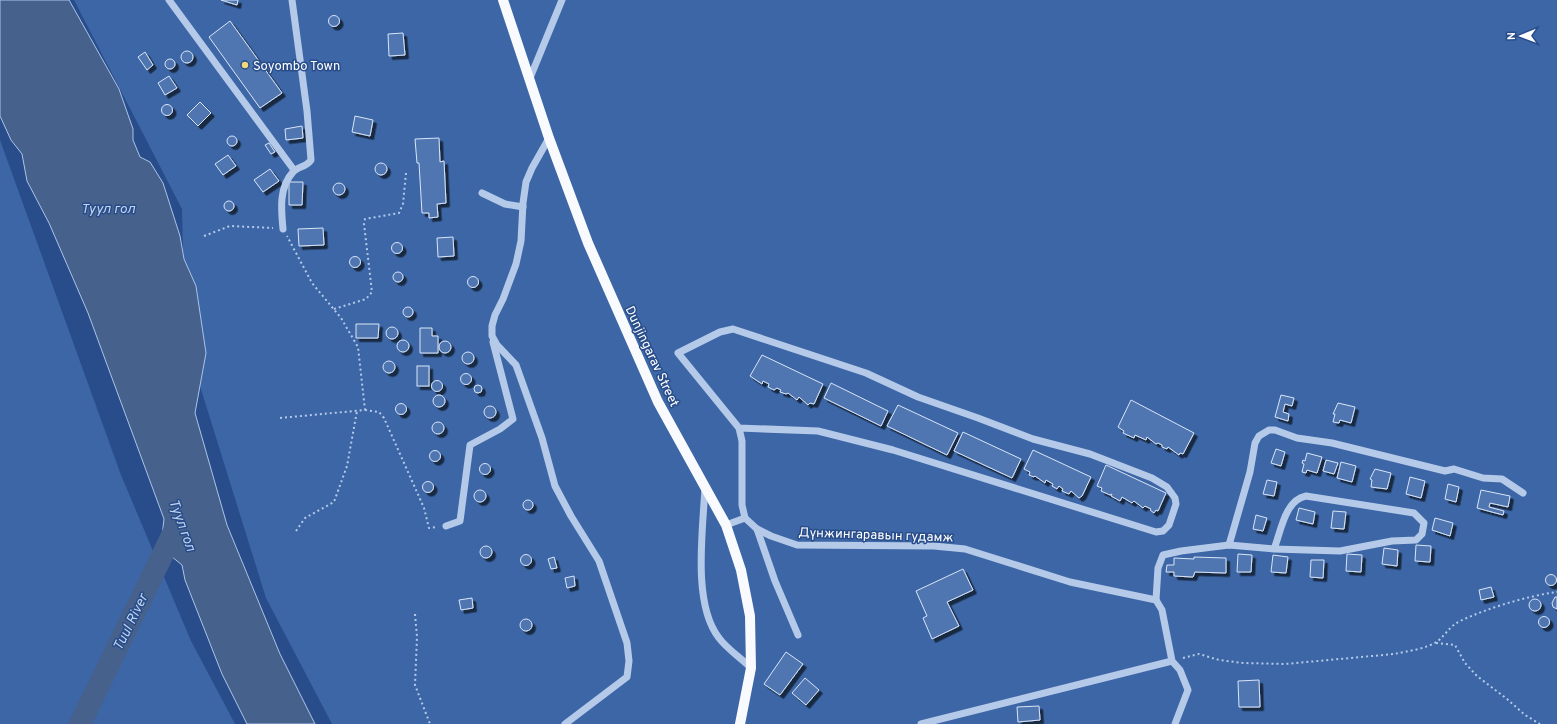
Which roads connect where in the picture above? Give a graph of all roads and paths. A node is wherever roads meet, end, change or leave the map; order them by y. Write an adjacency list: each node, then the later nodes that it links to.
1 (169, 0): 7 (street)
2 (292, 0): 7 (street)
3 (562, 0): 5 (street)
4 (506, 1): 5 (main road, Dunjingarav Street)
5 (530, 78): 6 (main road, Dunjingarav Street)
6 (549, 138): 10 (street); 19 (main road, Dunjingarav Street)
7 (294, 170): 11 (street)
8 (406, 173): 13 (path)
9 (482, 193): 10 (street)
10 (523, 207): 14 (street)
11 (283, 228): 12 (path); 13 (path)
12 (204, 236)
13 (334, 309): 15 (path)
14 (492, 336): 23 (street); 36 (street)
15 (365, 410): 16 (path); 23 (path)
16 (357, 411): 17 (path); 25 (path)
17 (280, 418)
18 (739, 428): 18 (street); 21 (street)
19 (705, 487): 22 (main road, Dunjingarav Street); 34 (street)
20 (1523, 493): 26 (street)
21 (745, 518): 22 (street); 24 (street, Дүнжингаравын гудамж)
22 (726, 525): 34 (main road, Dunjingarav Street)
23 (446, 526)
24 (757, 528): 29 (street, Дүнжингаравын гудамж); 31 (street)
25 (296, 531)
26 (1229, 545): 27 (street); 29 (street)
27 (1274, 549): 27 (street)
28 (1557, 592): 32 (path)
29 (1156, 600): 33 (street)
30 (415, 614): 35 (path)
31 (798, 635)
32 (1435, 643): 33 (path); 40 (path)
33 (1172, 661): 38 (street); 39 (street)
34 (751, 668): 37 (main road, Dunjingarav Street)
35 (430, 724)
36 (565, 724)
37 (740, 724)
38 (921, 724)
39 (1175, 724)
40 (1540, 724)

